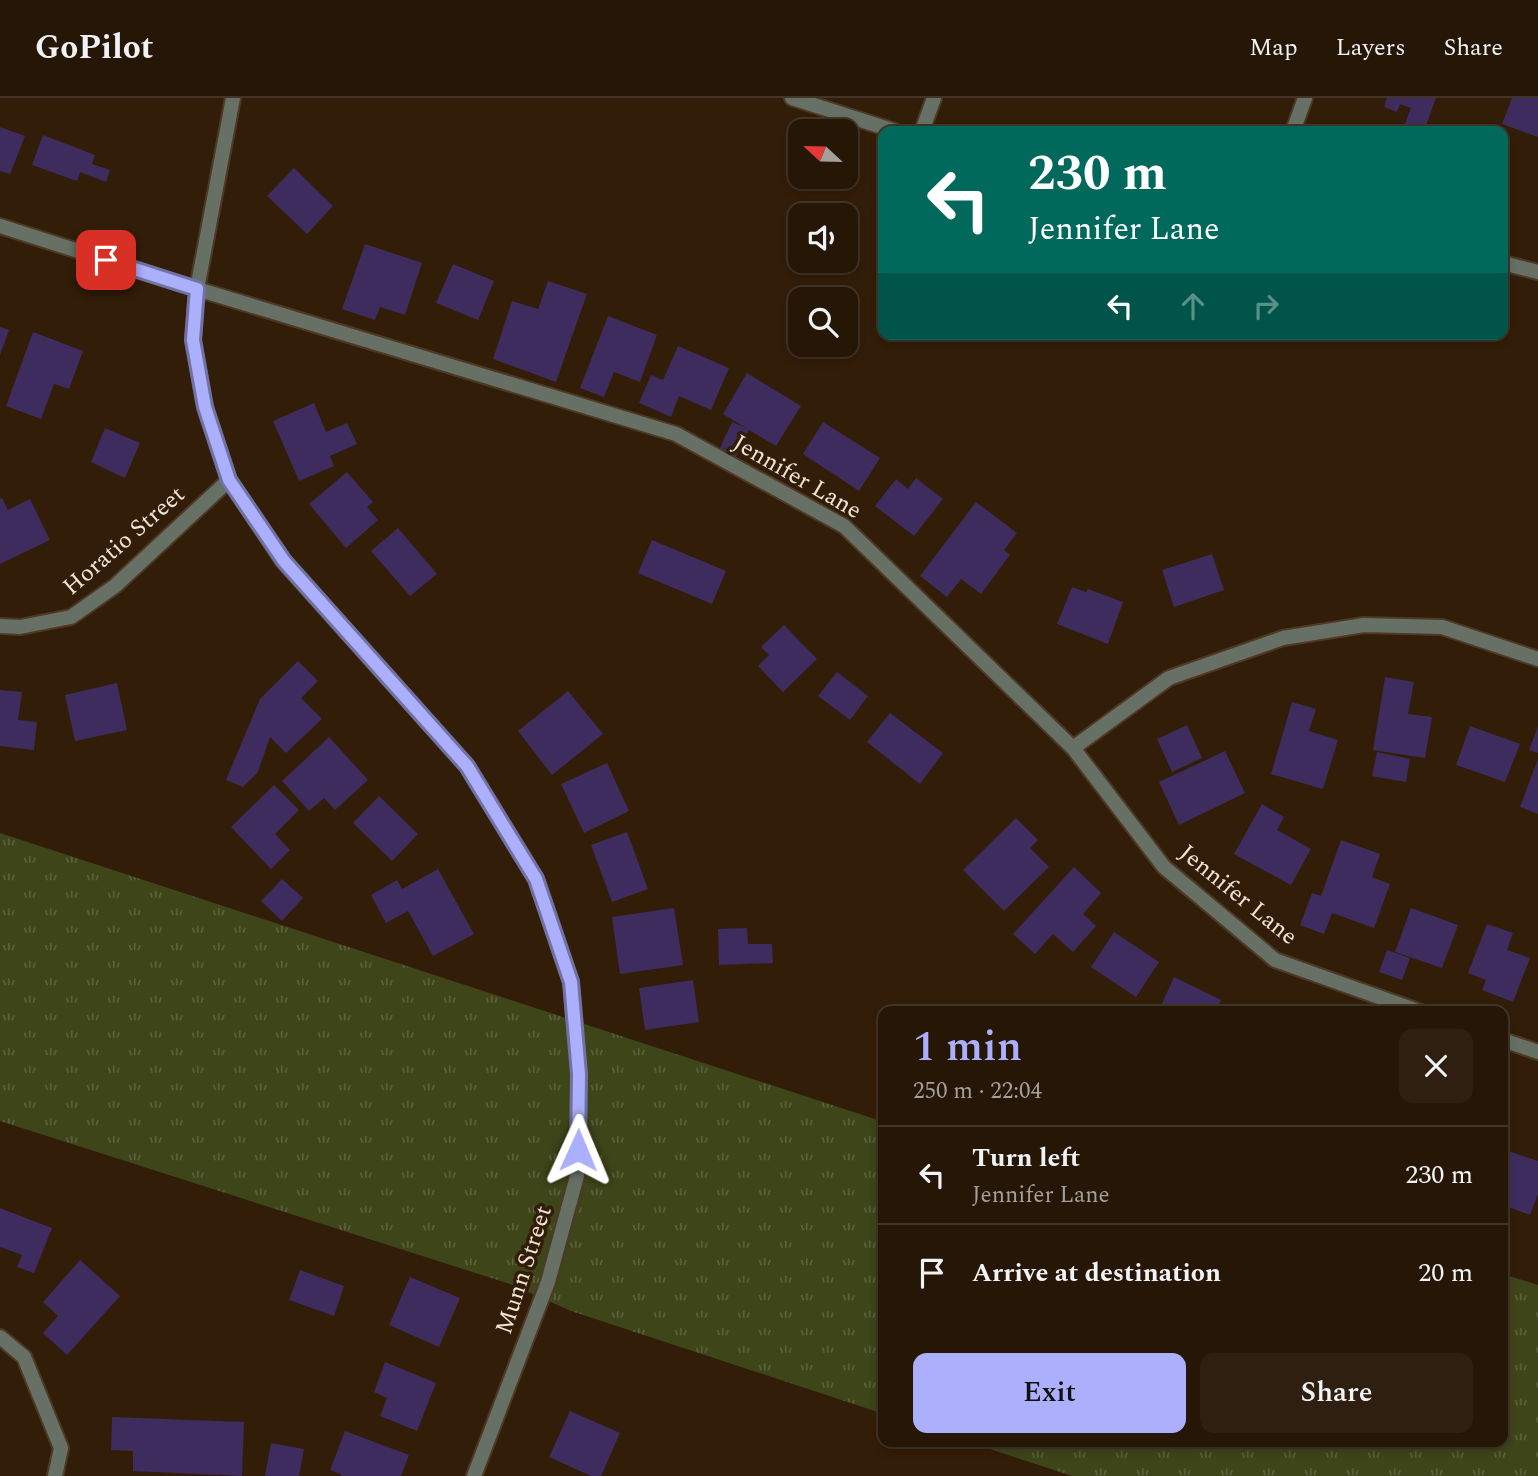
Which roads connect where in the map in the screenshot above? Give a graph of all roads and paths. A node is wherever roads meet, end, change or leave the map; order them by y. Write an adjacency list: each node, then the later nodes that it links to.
1 (233, 98): 11 (street, Munn Street)
2 (792, 98): 5 (street)
3 (934, 98): 6 (street)
4 (1305, 98): 7 (street)
5 (879, 126)
6 (924, 126)
7 (1295, 126)
8 (0, 226): 11 (street, Jennifer Lane)
9 (1508, 264): 10 (street)
10 (1538, 272)
11 (197, 289): 12 (street, Munn Street); 15 (street, Jennifer Lane)
12 (229, 480): 13 (street, Horatio Street); 21 (street, Munn Street)
13 (0, 626)
14 (1538, 659): 15 (street)
15 (1073, 748): 16 (street, Jennifer Lane)
16 (1404, 1006)
17 (1508, 1042): 18 (street)
18 (1538, 1052)
19 (0, 1337): 20 (street)
20 (55, 1476)
21 (474, 1476)

